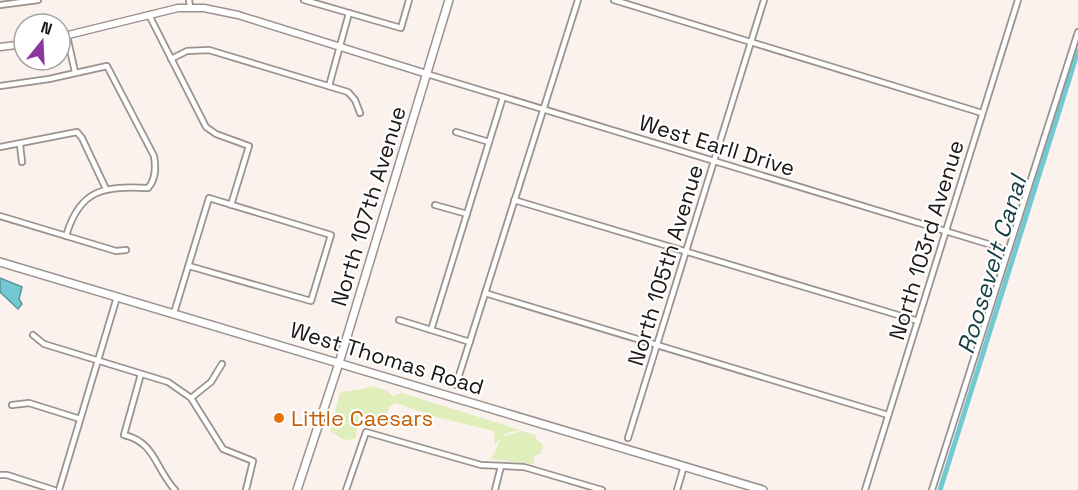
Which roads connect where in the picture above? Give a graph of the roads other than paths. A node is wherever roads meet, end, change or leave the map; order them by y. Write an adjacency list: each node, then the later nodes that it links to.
1 (38, 0): 9 (street)
2 (304, 0): 12 (street)
3 (409, 0): 12 (street)
4 (449, 0): 21 (main road, North 107th Avenue)
5 (578, 0): 25 (street)
6 (614, 0): 16 (street)
7 (764, 0): 16 (street, North 105th Avenue)
8 (1018, 0): 27 (street, North 103rd Avenue)
9 (21, 2): 11 (street)
10 (190, 4): 13 (street); 17 (street)
11 (0, 5)
12 (349, 13): 17 (street)
13 (149, 15): 15 (street); 18 (street)
14 (1078, 32): 79 (street)
15 (72, 34)
16 (751, 43): 27 (street); 32 (street, North 105th Avenue)
17 (340, 46): 21 (street); 23 (street)
18 (171, 59): 23 (street); 36 (street)
19 (72, 63): 20 (street)
20 (75, 72): 22 (street); 34 (street)
21 (427, 74): 24 (street, West Earll Drive); 57 (main road, North 107th Avenue)
22 (0, 86)
23 (329, 86): 26 (street)
24 (503, 97): 25 (street, West Earll Drive); 29 (street)
25 (543, 109): 32 (street, West Earll Drive); 35 (street)
26 (360, 113)
27 (982, 113): 40 (street, North 103rd Avenue)
28 (456, 132): 29 (street)
29 (489, 142): 38 (street)
30 (20, 145): 31 (street); 33 (street); 34 (street)
31 (0, 147)
32 (715, 161): 40 (street, West Earll Drive); 44 (street, North 105th Avenue)
33 (22, 162)
34 (106, 189): 41 (street)
35 (514, 200): 44 (street); 47 (street)
36 (231, 205): 46 (street); 46 (street)
37 (435, 205): 38 (street)
38 (467, 214): 52 (street)
39 (0, 216): 41 (street)
40 (945, 231): 42 (street, West Earll Drive); 51 (street, North 103rd Avenue)
41 (66, 236): 43 (street)
42 (998, 247)
43 (126, 250)
44 (685, 253): 51 (street); 55 (street, North 105th Avenue)
45 (0, 262): 48 (main road, West Thomas Road)
46 (189, 266): 49 (street)
47 (485, 293): 54 (street); 55 (street)
48 (117, 297): 49 (main road, West Thomas Road); 56 (street)
49 (174, 313): 57 (main road, West Thomas Road)
50 (399, 320): 52 (street)
51 (918, 321): 63 (street, North 103rd Avenue)
52 (431, 330): 54 (street)
53 (33, 335): 56 (street)
54 (470, 342): 60 (street)
55 (657, 345): 63 (street); 65 (street, North 105th Avenue)
56 (98, 360): 59 (street); 64 (street)
57 (339, 363): 67 (main road, West Thomas Road); 72 (main road, North 107th Avenue)
58 (222, 364): 61 (street)
59 (141, 374): 61 (street); 70 (street)
60 (456, 385)
61 (191, 398): 71 (street)
62 (12, 405): 64 (street)
63 (888, 415): 78 (street, North 103rd Avenue)
64 (80, 419): 69 (street)
65 (628, 438)
66 (501, 466): 73 (street); 74 (street); 75 (street)
67 (684, 466): 76 (street); 77 (main road, West Thomas Road)
68 (0, 475): 69 (street)
69 (56, 490)
70 (175, 490)
71 (246, 490)
72 (297, 490)
73 (348, 490)
74 (495, 490)
75 (602, 490)
76 (677, 490)
77 (763, 490)
78 (865, 490)
79 (932, 490)

